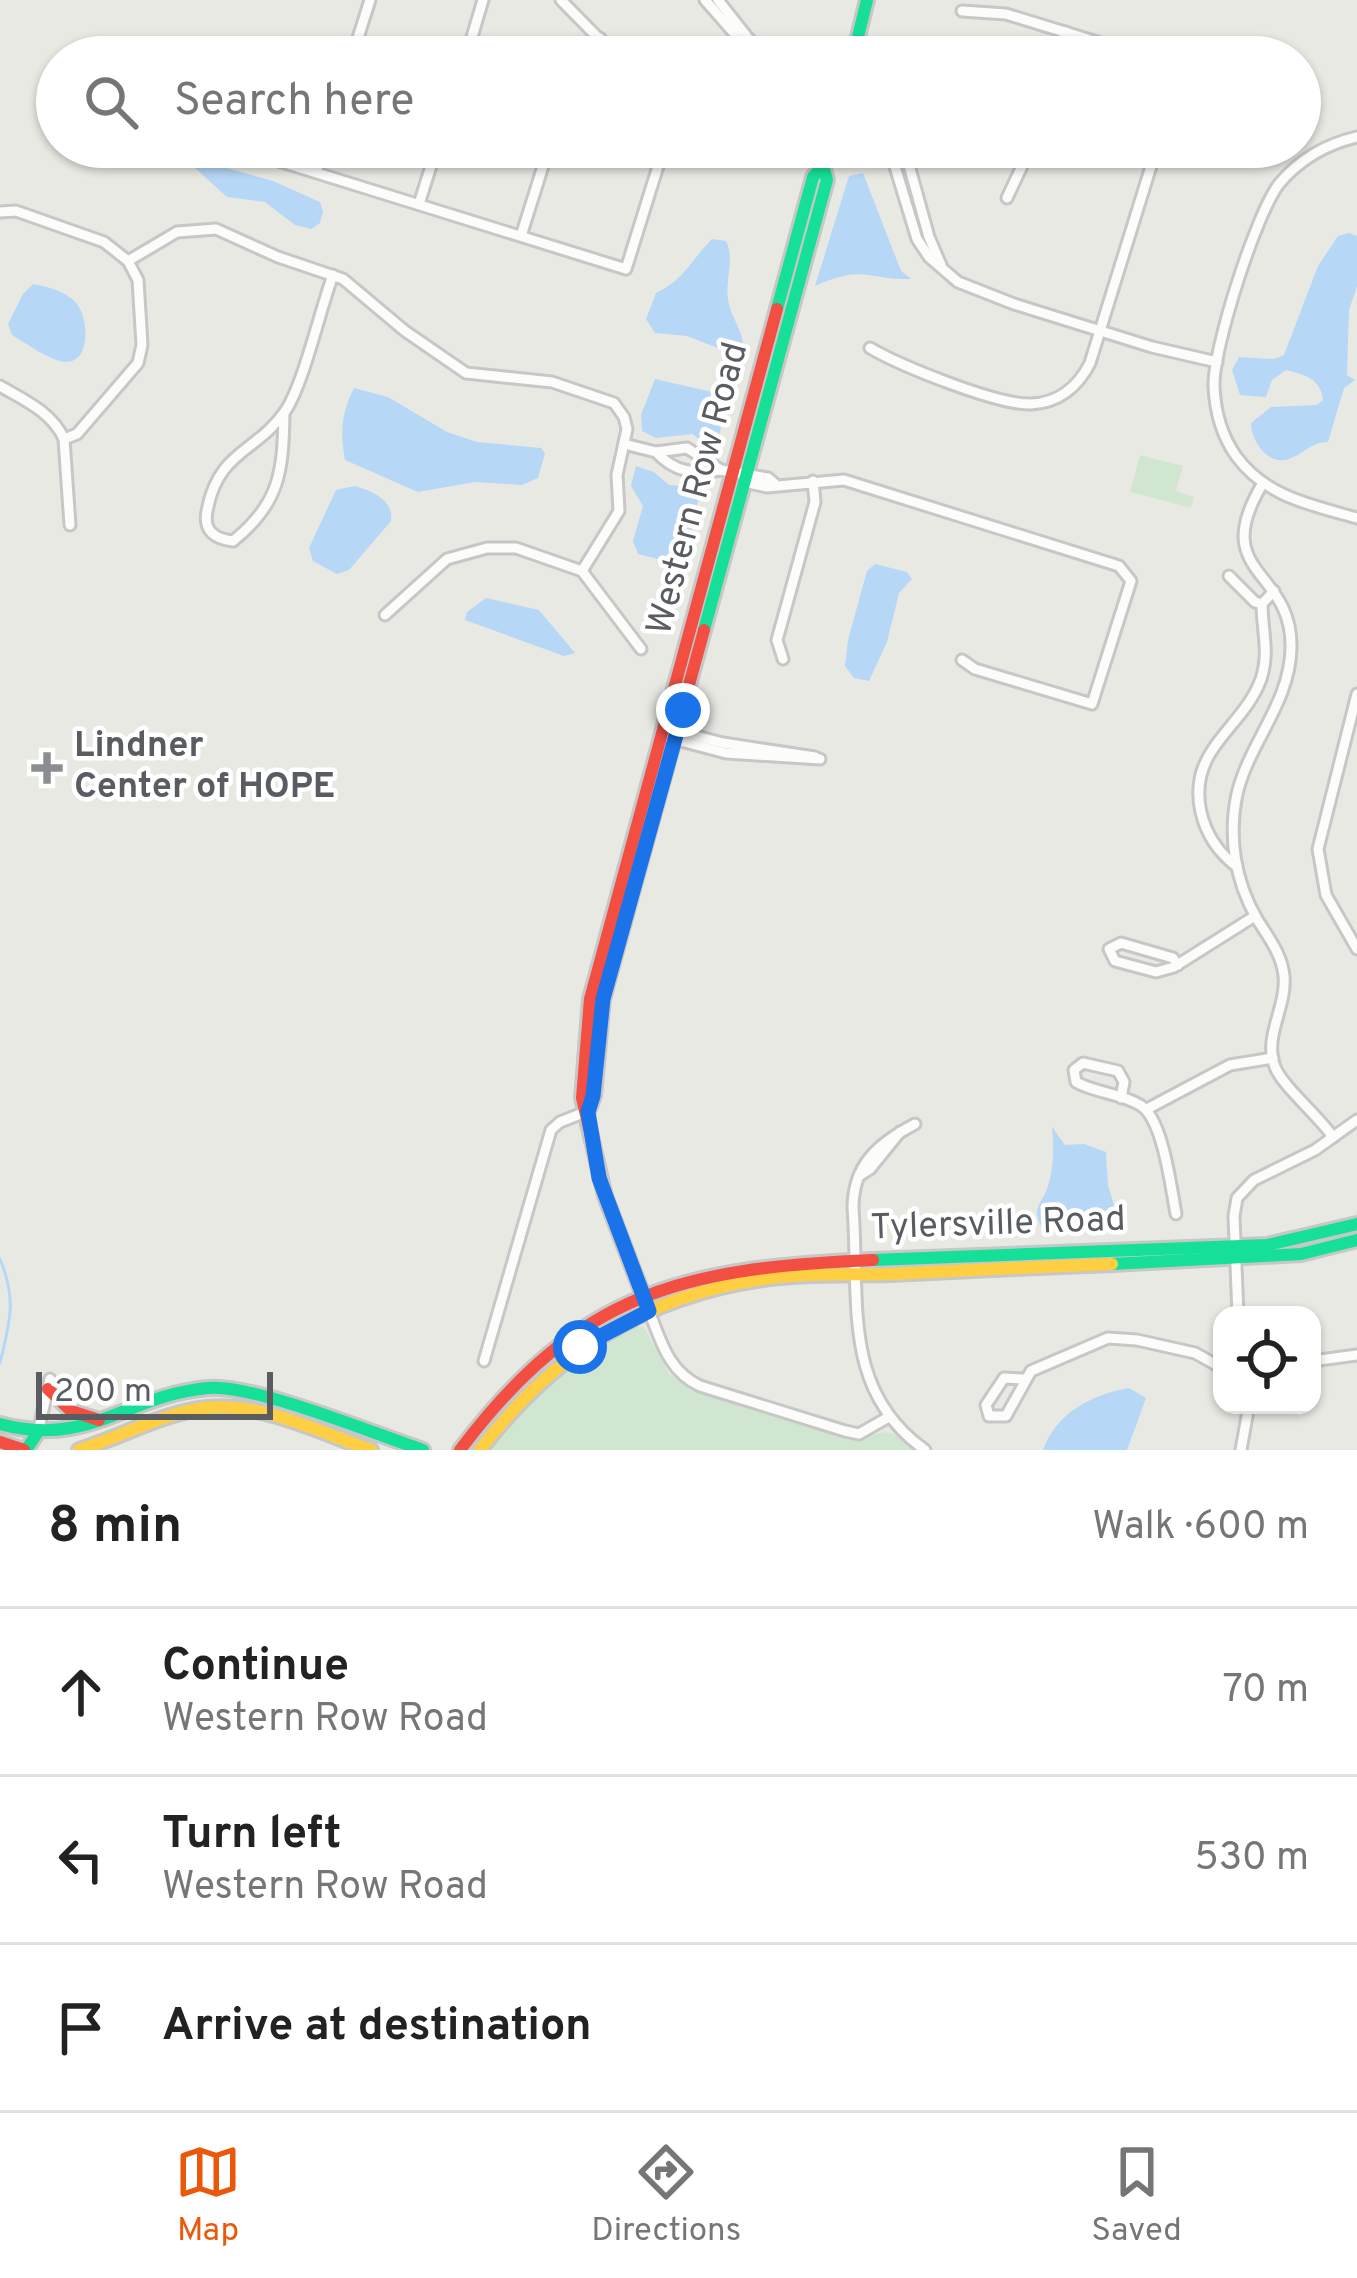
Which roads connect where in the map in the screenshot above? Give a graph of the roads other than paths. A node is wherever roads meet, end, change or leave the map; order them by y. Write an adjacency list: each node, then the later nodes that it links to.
1 (370, 0): 9 (street)
2 (483, 0): 10 (street)
3 (562, 0): 11 (street)
4 (705, 0): 12 (street)
5 (718, 0): 13 (street)
6 (868, 1): 14 (main road)
7 (962, 11): 8 (street)
8 (1066, 32): 15 (street); 16 (street)
9 (359, 36)
10 (472, 36)
11 (598, 36)
12 (737, 36)
13 (741, 36)
14 (859, 36)
15 (1065, 36)
16 (1079, 36)
17 (1357, 137): 18 (street)
18 (1321, 151)
19 (303, 168): 30 (street)
20 (317, 168): 30 (street)
21 (430, 168): 32 (street)
22 (542, 168): 34 (street)
23 (657, 168): 34 (street)
24 (821, 168): 46 (main road, Western Row Road)
25 (896, 168): 36 (street)
26 (910, 168): 36 (street)
27 (1021, 168): 31 (street)
28 (1150, 168): 38 (street)
29 (1296, 168): 40 (street)
30 (316, 172): 32 (street)
31 (1007, 198)
32 (419, 205): 34 (street)
33 (0, 212): 35 (street)
34 (521, 236)
35 (128, 261): 37 (street); 43 (street)
36 (944, 270): 38 (street)
37 (333, 275): 42 (street); 44 (street)
38 (1100, 330): 39 (street); 40 (street)
39 (870, 348)
40 (1216, 362): 48 (street)
41 (0, 386): 43 (street)
42 (284, 413): 42 (street)
43 (64, 439): 50 (street)
44 (624, 444): 45 (street); 51 (street)
45 (656, 452): 46 (street); 46 (street)
46 (737, 475): 47 (street); 60 (main road, Western Row Road)
47 (813, 482): 57 (street); 58 (street)
48 (1263, 483): 49 (street); 53 (street)
49 (1357, 518)
50 (70, 525)
51 (582, 571): 55 (street); 56 (street)
52 (1229, 576): 54 (street)
53 (1274, 591): 54 (street); 63 (street)
54 (1262, 604): 63 (street)
55 (385, 616)
56 (640, 650)
57 (783, 659)
58 (962, 660)
59 (1357, 694): 61 (street)
60 (670, 733): 60 (street); 70 (main road, Western Row Road)
61 (1343, 747): 62 (street); 65 (street)
62 (1357, 751)
63 (1237, 867): 64 (street)
64 (1255, 916): 66 (street); 67 (street)
65 (1355, 940)
66 (1178, 965): 66 (street)
67 (1273, 1058): 69 (street); 73 (street)
68 (1121, 1098): 68 (street); 69 (street)
69 (1147, 1109): 74 (street)
70 (588, 1112): 80 (main road, Western Row Road); 85 (street)
71 (1357, 1120): 73 (street)
72 (914, 1124): 78 (street)
73 (1333, 1137): 77 (street)
74 (1176, 1214)
75 (1357, 1224): 77 (main road, Tylersville Road)
76 (1357, 1240): 77 (main road, Tylersville Road)
77 (1236, 1253): 78 (main road, Tylersville Road); 79 (main road, Tylersville Road); 81 (street)
78 (857, 1261): 79 (street); 80 (main road, Tylersville Road)
79 (858, 1277): 82 (main road, Tylersville Road); 90 (street)
80 (643, 1294): 82 (main road, Western Row Road); 100 (main road)
81 (1238, 1306)
82 (649, 1311): 90 (street); 101 (main road)
83 (1357, 1355): 84 (street)
84 (1321, 1360)
85 (484, 1361)
86 (1213, 1363): 87 (street)
87 (1023, 1379): 87 (street)
88 (49, 1384): 91 (main road); 93 (street)
89 (1247, 1414): 103 (street)
90 (887, 1418): 102 (street)
91 (100, 1420): 93 (main road); 99 (main road)
92 (0, 1424): 93 (main road)
93 (38, 1432): 95 (main road); 96 (main road)
94 (0, 1442): 95 (main road)
95 (25, 1450)
96 (42, 1450)
97 (79, 1450): 98 (main road)
98 (371, 1450)
99 (423, 1450)
100 (460, 1450)
101 (480, 1450)
102 (925, 1450)
103 (1241, 1450)

